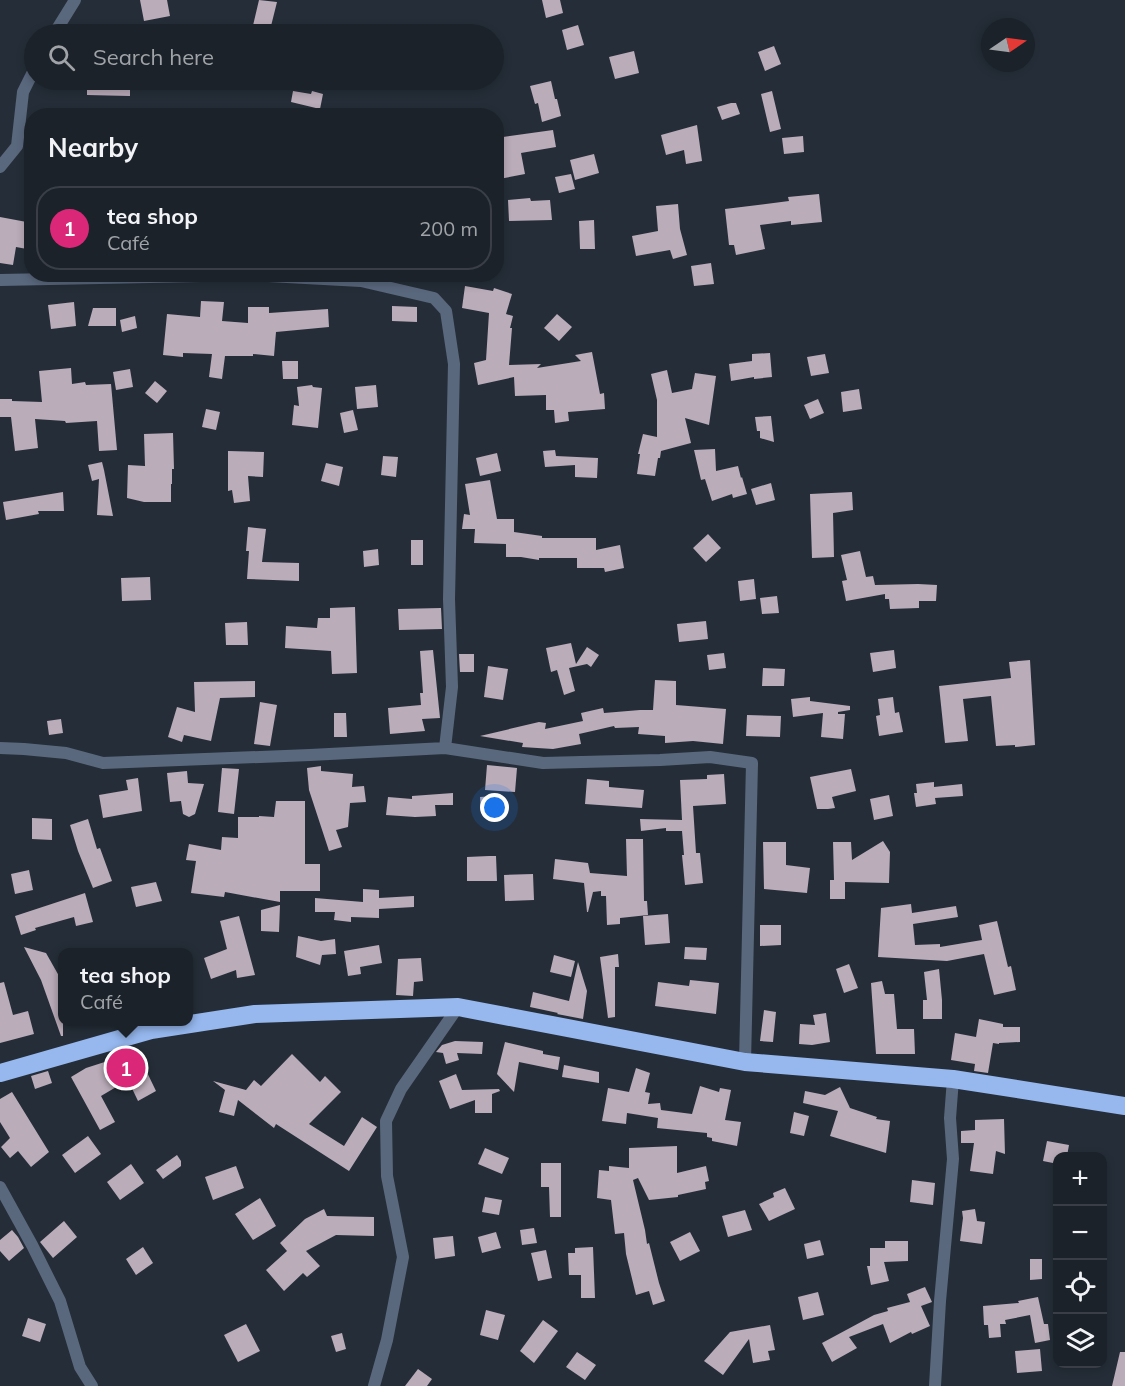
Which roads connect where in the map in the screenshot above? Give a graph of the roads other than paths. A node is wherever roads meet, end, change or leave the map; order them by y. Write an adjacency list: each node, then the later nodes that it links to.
1 (75, 0): 2 (street)
2 (60, 24)
3 (24, 90): 4 (street)
4 (0, 167)
5 (0, 280): 6 (street)
6 (24, 280)
7 (361, 282): 8 (street)
8 (445, 747): 9 (street); 13 (street)
9 (0, 748)
10 (458, 1007): 11 (highway); 13 (highway); 19 (street)
11 (193, 1024)
12 (177, 1026): 14 (highway)
13 (745, 1062): 15 (highway)
14 (0, 1072)
15 (953, 1079): 16 (highway); 20 (street)
16 (1125, 1106)
17 (0, 1186): 18 (street)
18 (92, 1386)
19 (374, 1386)
20 (935, 1386)

